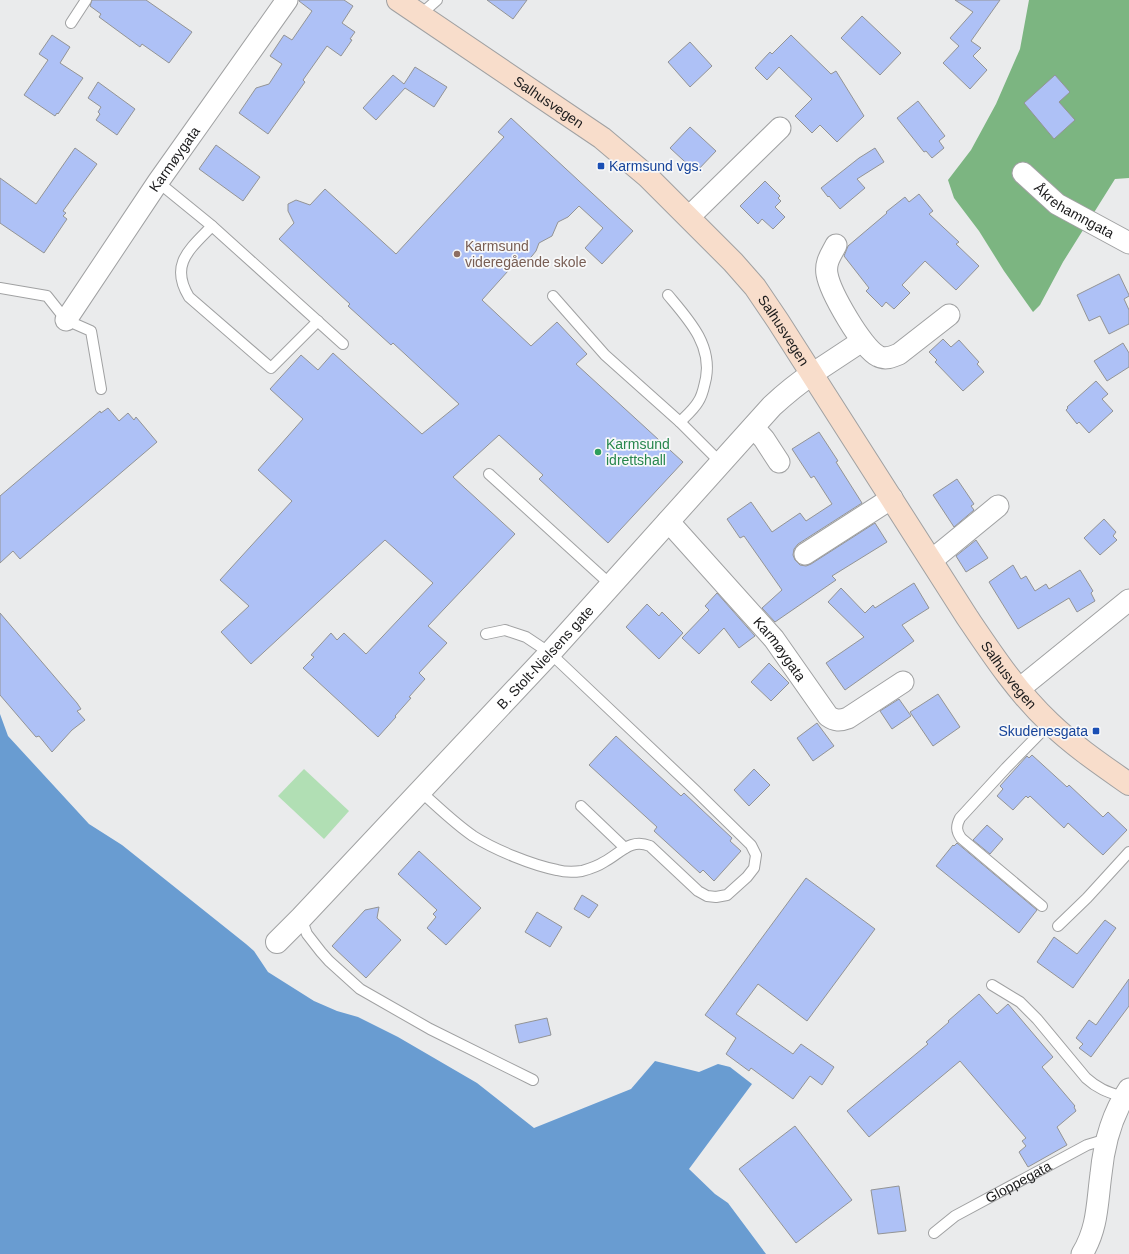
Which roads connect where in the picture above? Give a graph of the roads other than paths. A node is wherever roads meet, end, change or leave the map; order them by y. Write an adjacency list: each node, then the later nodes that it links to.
1 (86, 0): 6 (lane)
2 (287, 0): 9 (street, Karmøygata)
3 (398, 0): 5 (main road, Salhusvegen)
4 (437, 0): 5 (lane)
5 (420, 15): 10 (main road, Salhusvegen)
6 (71, 24)
7 (780, 128): 10 (street)
8 (1023, 173): 12 (street, Åkrehamngata)
9 (158, 182): 11 (lane); 18 (street, Karmøygata)
10 (689, 217): 22 (main road, Salhusvegen)
11 (212, 226): 19 (lane); 19 (lane)
12 (1129, 243)
13 (836, 245): 20 (street)
14 (0, 288): 18 (lane)
15 (668, 294): 24 (lane)
16 (553, 296): 24 (lane)
17 (949, 315): 20 (street)
18 (66, 320): 23 (lane)
19 (318, 321): 21 (lane)
20 (862, 341): 22 (street, Salhusvegen)
21 (343, 344)
22 (812, 374): 25 (street, B. Stolt-Nielsens gate); 29 (main road, Salhusvegen)
23 (101, 390)
24 (680, 422): 27 (lane)
25 (753, 427): 26 (street); 27 (street, B. Stolt-Nielsens gate)
26 (779, 462)
27 (721, 463): 31 (street, B. Stolt-Nielsens gate)
28 (489, 474): 34 (lane)
29 (892, 498): 32 (street); 33 (main road, Salhusvegen)
30 (998, 506): 33 (street)
31 (668, 521): 34 (street, B. Stolt-Nielsens gate); 38 (street, Karmøygata)
32 (805, 554)
33 (932, 560): 39 (main road, Salhusvegen)
34 (611, 585): 37 (street, B. Stolt-Nielsens gate)
35 (1129, 600): 39 (street)
36 (486, 634): 37 (lane)
37 (550, 653): 42 (street, B. Stolt-Nielsens gate); 44 (lane)
38 (903, 682)
39 (1019, 689): 40 (main road, Salhusvegen)
40 (1050, 723): 41 (main road, Salhusvegen); 46 (lane)
41 (1129, 784)
42 (420, 791): 44 (lane); 47 (street, B. Stolt-Nielsens gate)
43 (581, 806): 44 (lane)
44 (625, 848)
45 (1129, 852): 48 (lane)
46 (1042, 906)
47 (300, 918): 49 (street, B. Stolt-Nielsens gate); 51 (lane)
48 (1058, 926)
49 (277, 942)
50 (992, 985): 52 (lane)
51 (533, 1080)
52 (1126, 1093): 53 (street)
53 (1107, 1139): 54 (lane, Gloppegata); 55 (street)
54 (934, 1233)
55 (1082, 1254)

